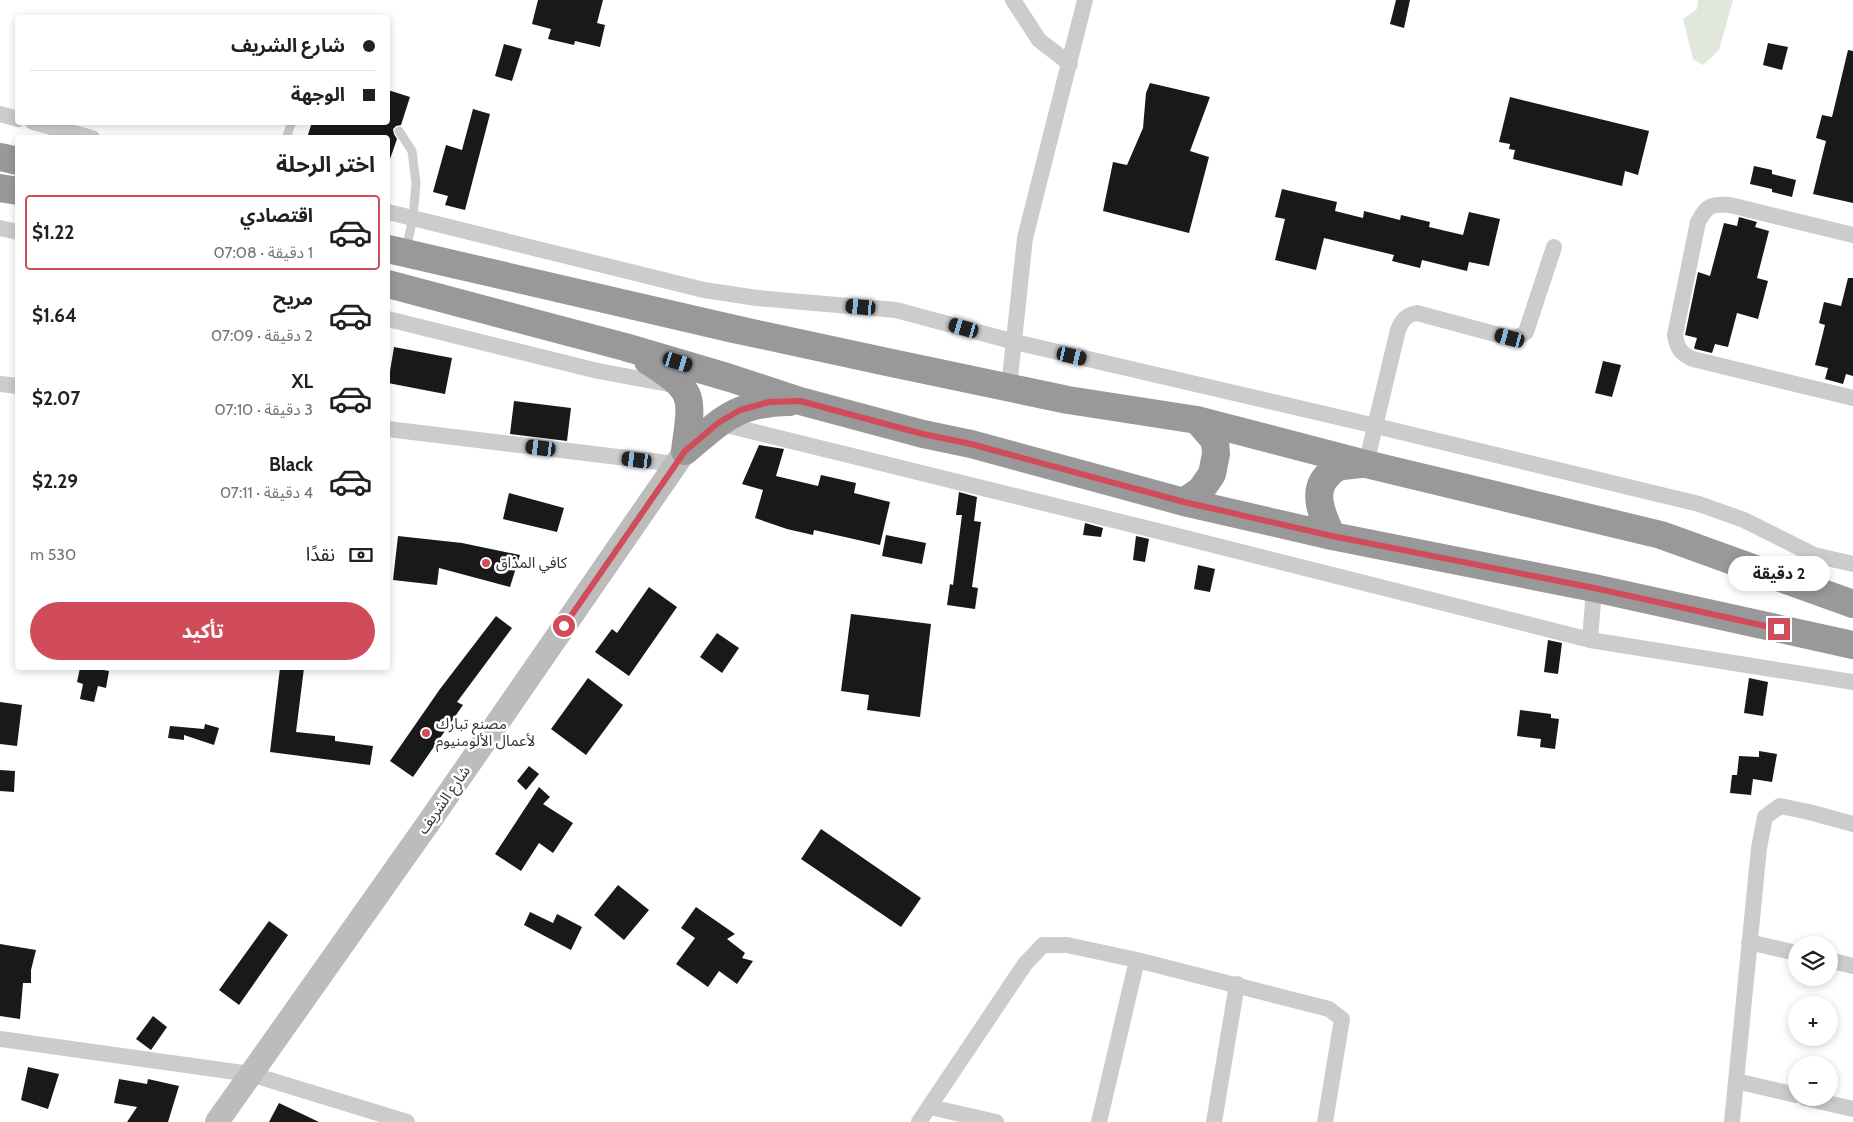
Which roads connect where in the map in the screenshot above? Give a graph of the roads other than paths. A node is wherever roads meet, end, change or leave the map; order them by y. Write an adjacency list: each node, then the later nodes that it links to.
1 (1013, 0): 3 (street)
2 (1085, 0): 3 (street)
3 (1070, 64): 22 (street)
4 (0, 114): 5 (street)
5 (15, 118)
6 (44, 125): 8 (street)
7 (400, 131): 14 (lane)
8 (81, 135)
9 (0, 157): 10 (highway)
10 (15, 160)
11 (0, 188): 12 (highway)
12 (15, 190)
13 (390, 212): 14 (street)
14 (413, 218): 19 (lane); 22 (street)
15 (0, 228): 16 (street)
16 (15, 231)
17 (1853, 235): 28 (street)
18 (1554, 247): 32 (street)
19 (396, 251): 27 (highway)
20 (390, 285): 23 (highway)
21 (390, 319): 26 (street)
22 (1015, 342): 27 (street); 32 (street)
23 (625, 347): 26 (highway); 29 (highway)
24 (0, 384): 25 (street)
25 (15, 386)
26 (682, 386): 34 (highway)
27 (1009, 387): 30 (highway)
28 (1853, 398)
29 (800, 401): 31 (highway); 36 (highway)
30 (1197, 420): 35 (highway); 36 (highway)
31 (718, 423): 34 (highway); 41 (street)
32 (1376, 426): 35 (street); 38 (street)
33 (390, 429): 34 (street)
34 (681, 458): 52 (main road, شارع الشريف)
35 (1366, 464): 37 (highway); 40 (highway)
36 (1184, 502): 37 (highway)
37 (1332, 536): 39 (highway)
38 (1853, 564)
39 (1594, 588): 41 (street); 42 (highway)
40 (1853, 604)
41 (1590, 640): 43 (street)
42 (1853, 645)
43 (1853, 682)
44 (1853, 824): 45 (street)
45 (1749, 942): 46 (street); 53 (street)
46 (1788, 951)
47 (1137, 960): 50 (street); 56 (street); 62 (street)
48 (1838, 962): 49 (street)
49 (1853, 966)
50 (1236, 984): 63 (street); 64 (street)
51 (0, 1038): 52 (street)
52 (250, 1074): 58 (main road, شارع الشريف); 59 (street)
53 (1736, 1082): 54 (street); 65 (street)
54 (1788, 1093)
55 (1828, 1106): 57 (street)
56 (930, 1107): 60 (street); 61 (street)
57 (1845, 1112)
58 (217, 1122)
59 (407, 1122)
60 (919, 1122)
61 (996, 1122)
62 (1099, 1122)
63 (1214, 1122)
64 (1325, 1122)
65 (1732, 1122)

